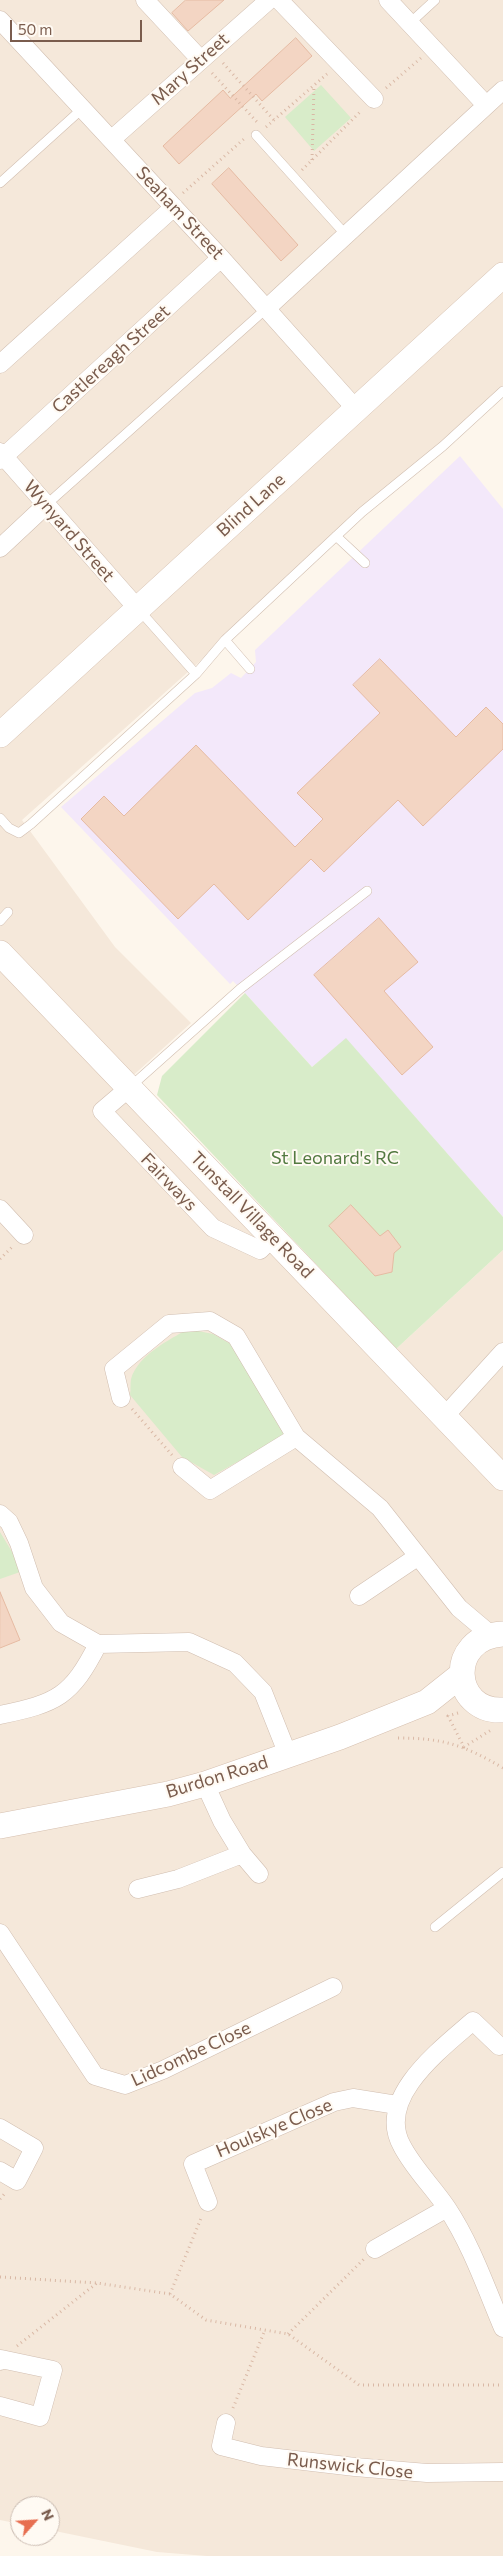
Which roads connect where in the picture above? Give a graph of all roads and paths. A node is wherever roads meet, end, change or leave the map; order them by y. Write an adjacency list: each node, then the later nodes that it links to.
1 (145, 0): 8 (street)
2 (268, 0): 8 (street, Mary Street)
3 (280, 0): 11 (street)
4 (388, 0): 6 (street)
5 (435, 0): 6 (lane)
6 (410, 23): 12 (street)
7 (4, 31): 13 (street, Seaham Street)
8 (205, 54): 14 (path); 15 (path); 16 (street, Mary Street)
9 (314, 85): 17 (path)
10 (503, 90): 12 (street)
11 (374, 99)
12 (486, 105): 20 (street)
13 (82, 108): 16 (street, Seaham Street); 18 (lane)
14 (274, 120)
15 (260, 132): 20 (lane)
16 (112, 139): 19 (street, Seaham Street)
17 (312, 160)
18 (0, 183)
19 (174, 207): 21 (street, Seaham Street); 24 (street)
20 (346, 235): 23 (street)
21 (221, 258): 23 (street, Seaham Street); 27 (street, Castlereagh Street)
22 (503, 275): 26 (street, Blind Lane)
23 (266, 308): 26 (street, Seaham Street); 28 (lane)
24 (0, 364)
25 (503, 391): 29 (lane)
26 (356, 409): 32 (street, Blind Lane)
27 (1, 456): 28 (street, Wynyard Street)
28 (46, 505): 30 (street); 32 (street, Wynyard Street)
29 (336, 536): 31 (lane); 33 (lane)
30 (0, 548)
31 (365, 563)
32 (138, 609): 35 (lane); 36 (street, Blind Lane)
33 (225, 640): 34 (lane); 35 (lane)
34 (250, 669)
35 (196, 674): 37 (lane)
36 (0, 735)
37 (0, 818)
38 (367, 891): 42 (lane)
39 (8, 912): 40 (lane)
40 (0, 920)
41 (0, 953): 42 (street, Tunstall Village Road)
42 (129, 1088): 45 (street, Tunstall Village Road); 45 (street, Fairways)
43 (0, 1208): 44 (street)
44 (24, 1234)
45 (274, 1237): 48 (street, Tunstall Village Road)
46 (503, 1352): 48 (street)
47 (121, 1398): 49 (street); 50 (path)
48 (444, 1416): 51 (street, Tunstall Village Road)
49 (296, 1438): 50 (street); 53 (street)
50 (182, 1467)
51 (503, 1478)
52 (0, 1514): 56 (street)
53 (417, 1557): 54 (street); 55 (street)
54 (359, 1596)
55 (489, 1638): 57 (street)
56 (98, 1644): 60 (street); 63 (street)
57 (461, 1675): 58 (street, Burdon Road); 59 (street)
58 (427, 1702): 59 (street, Burdon Road); 63 (street, Burdon Road)
59 (488, 1711): 62 (path); 62 (path)
60 (0, 1715)
61 (396, 1738): 62 (path)
62 (464, 1747): 64 (path)
63 (288, 1755): 65 (street, Burdon Road)
64 (503, 1768)
65 (205, 1784): 66 (street, Burdon Road); 67 (street)
66 (0, 1826)
67 (242, 1854): 69 (street); 70 (street)
68 (503, 1872): 71 (lane)
69 (259, 1874)
70 (138, 1889)
71 (435, 1927)
72 (0, 1933): 73 (street, Lidcombe Close)
73 (333, 1987)
74 (499, 2046): 75 (street)
75 (397, 2105): 78 (street, Houlskye Close); 79 (street)
76 (0, 2128): 77 (street)
77 (0, 2170)
78 (208, 2202): 83 (path)
79 (448, 2208): 80 (street); 84 (street)
80 (375, 2249): 86 (path)
81 (0, 2277): 82 (path)
82 (97, 2283): 83 (path); 87 (path)
83 (170, 2294): 85 (path)
84 (503, 2328)
85 (265, 2330): 86 (path); 90 (path)
86 (288, 2334): 88 (path)
87 (0, 2360): 89 (street)
88 (503, 2385)
89 (0, 2406)
90 (226, 2422): 91 (street, Runswick Close)
91 (503, 2472)

